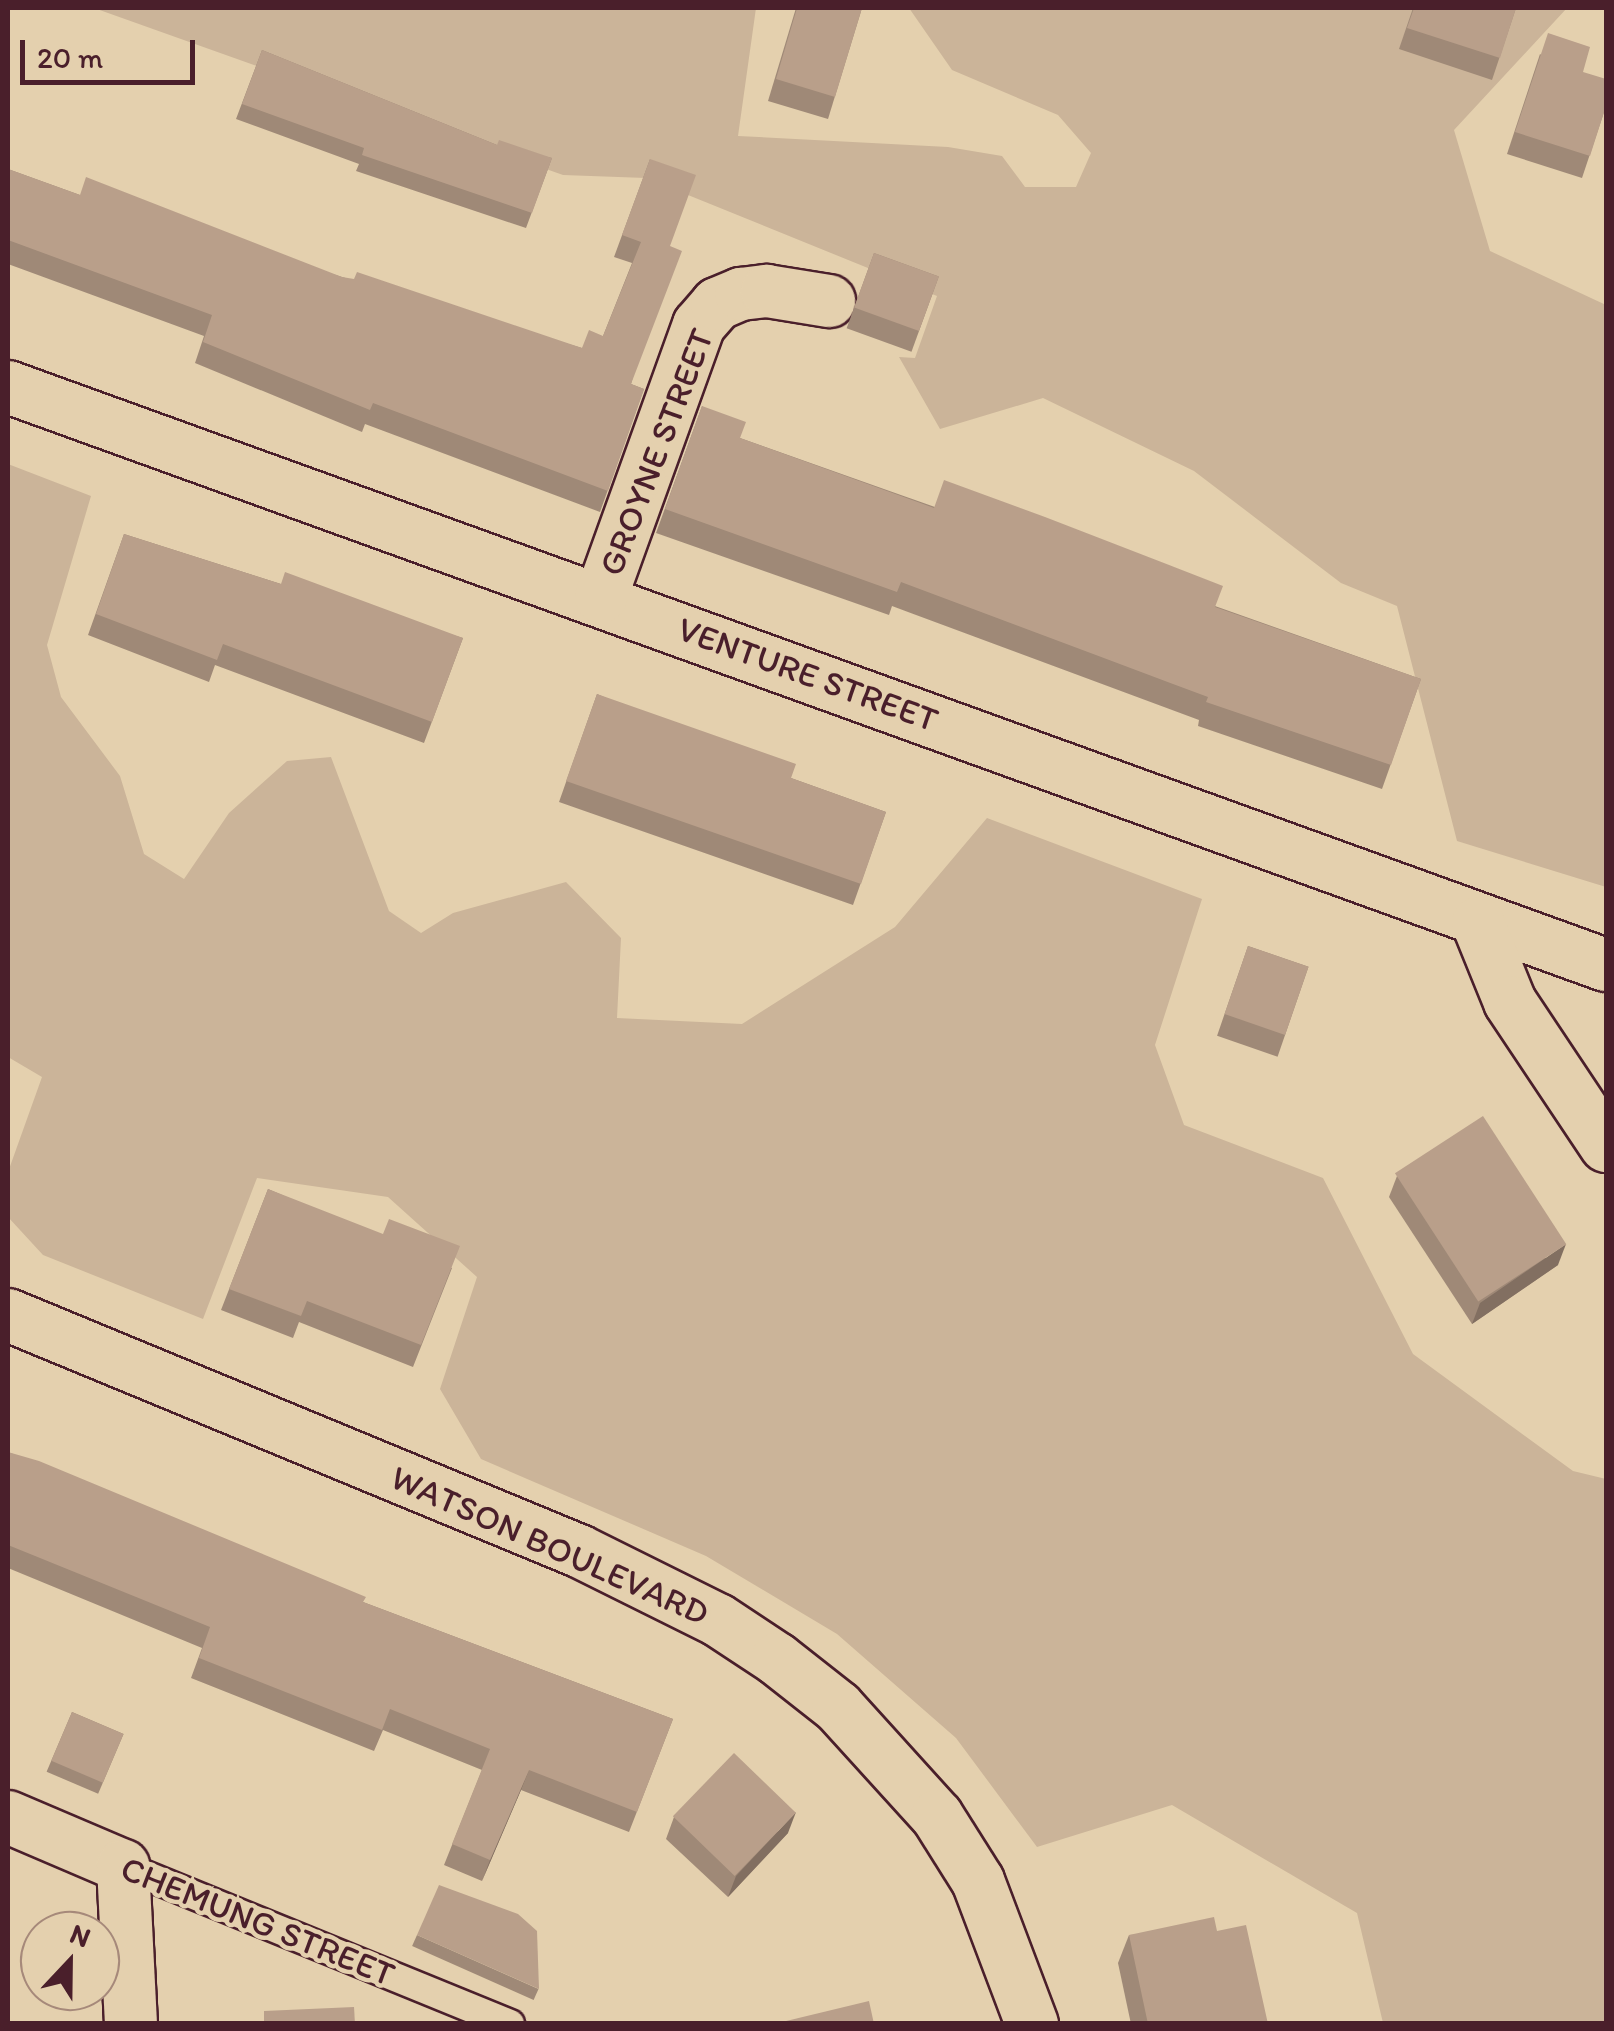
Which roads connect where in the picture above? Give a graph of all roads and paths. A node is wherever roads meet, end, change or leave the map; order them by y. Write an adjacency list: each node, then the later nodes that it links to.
1 (829, 300): 3 (street, GROYNE STREET)
2 (8, 387): 3 (street, VENTURE STREET)
3 (601, 597): 4 (street, VENTURE STREET)
4 (1478, 922): 5 (street, VENTURE STREET); 6 (street)
5 (1606, 965)
6 (1606, 1146)
7 (8, 1315): 12 (street, WATSON BOULEVARD)
8 (8, 1817): 9 (street, CHEMUNG STREET)
9 (123, 1866): 10 (street); 11 (lane, CHEMUNG STREET)
10 (131, 2024)
11 (510, 2024)
12 (1032, 2024)

